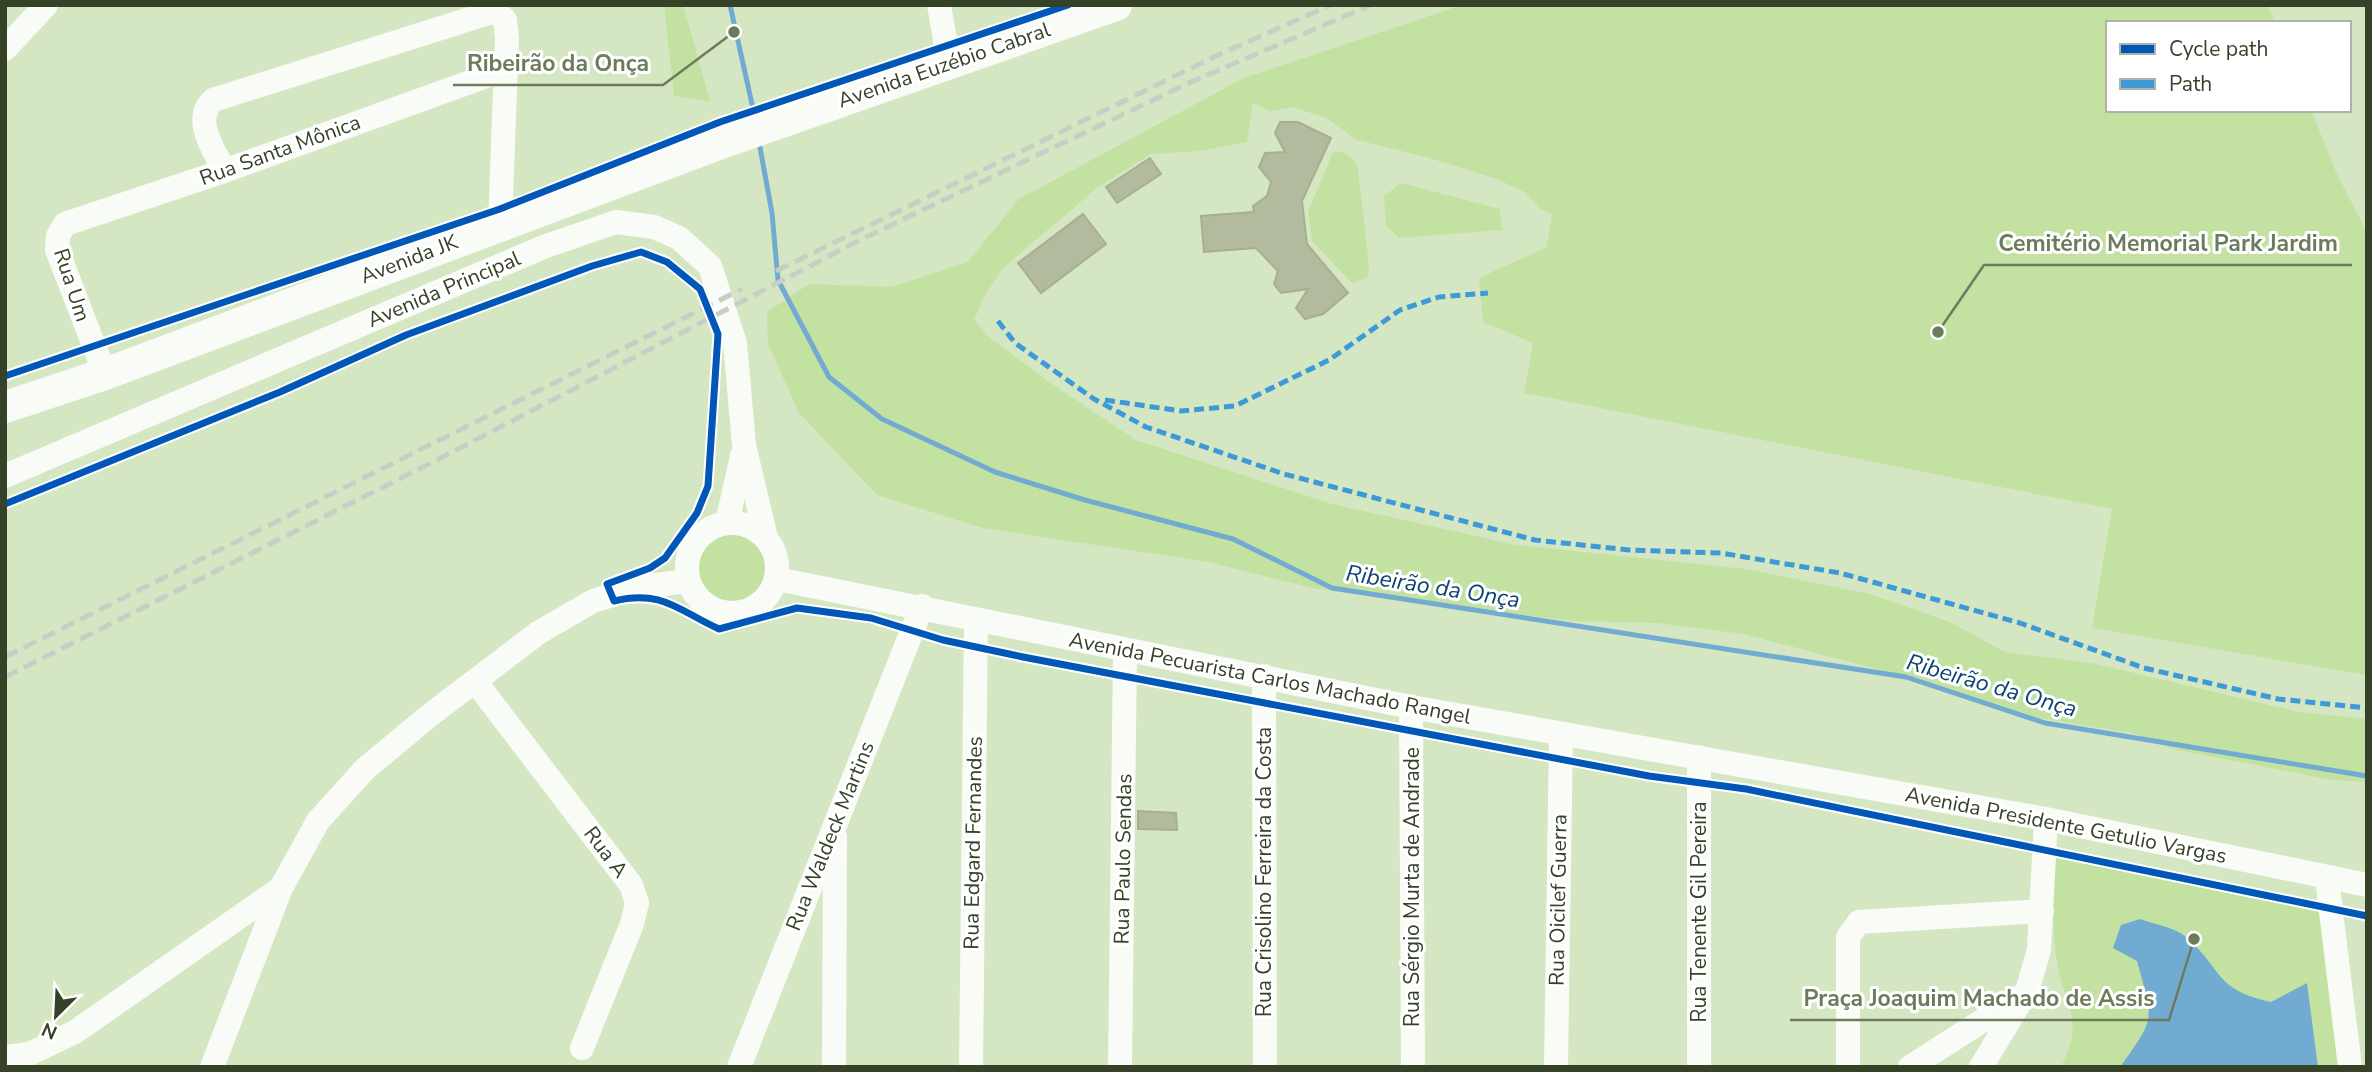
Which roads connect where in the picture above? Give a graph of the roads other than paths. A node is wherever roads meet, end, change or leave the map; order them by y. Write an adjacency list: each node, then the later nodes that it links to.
1 (46, 5): 5 (street)
2 (939, 5): 6 (street)
3 (1115, 5): 6 (main road, Avenida Euzébio Cabral)
4 (492, 8): 7 (street); 9 (street)
5 (5, 49)
6 (949, 62): 8 (main road, Avenida Euzébio Cabral)
7 (506, 69): 9 (street, Rua Santa Mônica); 10 (street)
8 (813, 111): 10 (main road, Avenida JK)
9 (224, 171): 11 (street, Rua Santa Mônica)
10 (500, 226): 12 (main road, Avenida JK)
11 (58, 236): 12 (street, Rua Um)
12 (105, 374): 13 (main road, Avenida JK)
13 (5, 407)
14 (744, 445): 15 (street, Avenida Principal); 16 (street, Avenida Principal); 17 (street, Avenida Principal)
15 (5, 476)
16 (727, 523): 17 (street); 19 (street)
17 (766, 538): 18 (street)
18 (777, 579): 19 (street); 20 (street, Avenida Pecuarista Carlos Machado Rangel)
19 (688, 581): 24 (street)
20 (922, 606): 21 (street, Avenida Pecuarista Carlos Machado Rangel); 30 (street, Rua Waldeck Martins)
21 (976, 620): 22 (street, Avenida Pecuarista Carlos Machado Rangel); 41 (street, Rua Edgard Fernandes)
22 (1125, 650): 23 (street, Avenida Pecuarista Carlos Machado Rangel); 42 (street, Rua Paulo Sendas)
23 (1264, 676): 25 (street, Avenida Pecuarista Carlos Machado Rangel); 43 (street, Rua Crisolino Ferreira da Costa)
24 (475, 681): 33 (street); 36 (street, Rua A)
25 (1411, 707): 26 (street, Avenida Pecuarista Carlos Machado Rangel); 44 (street, Rua Sérgio Murta de Andrade)
26 (1561, 734): 27 (street, Avenida Pecuarista Carlos Machado Rangel); 45 (street, Rua Oicilef Guerra)
27 (1699, 757): 28 (street, Avenida Pecuarista Carlos Machado Rangel); 46 (street, Rua Tenente Gil Pereira)
28 (1765, 769): 29 (street, Avenida Presidente Getulio Vargas)
29 (2046, 819): 31 (street, Avenida Presidente Getulio Vargas); 34 (street)
30 (835, 822): 39 (street, Rua Waldeck Martins); 40 (street)
31 (2327, 878): 32 (street, Avenida Presidente Getulio Vargas); 50 (street)
32 (2367, 885)
33 (281, 888): 37 (street); 38 (street)
34 (2042, 911): 35 (street); 47 (street)
35 (2027, 991): 48 (street); 49 (street)
36 (582, 1048)
37 (5, 1057)
38 (212, 1067)
39 (739, 1067)
40 (834, 1067)
41 (971, 1067)
42 (1120, 1067)
43 (1265, 1067)
44 (1413, 1067)
45 (1556, 1067)
46 (1699, 1067)
47 (1848, 1067)
48 (1910, 1067)
49 (1981, 1067)
50 (2350, 1067)

